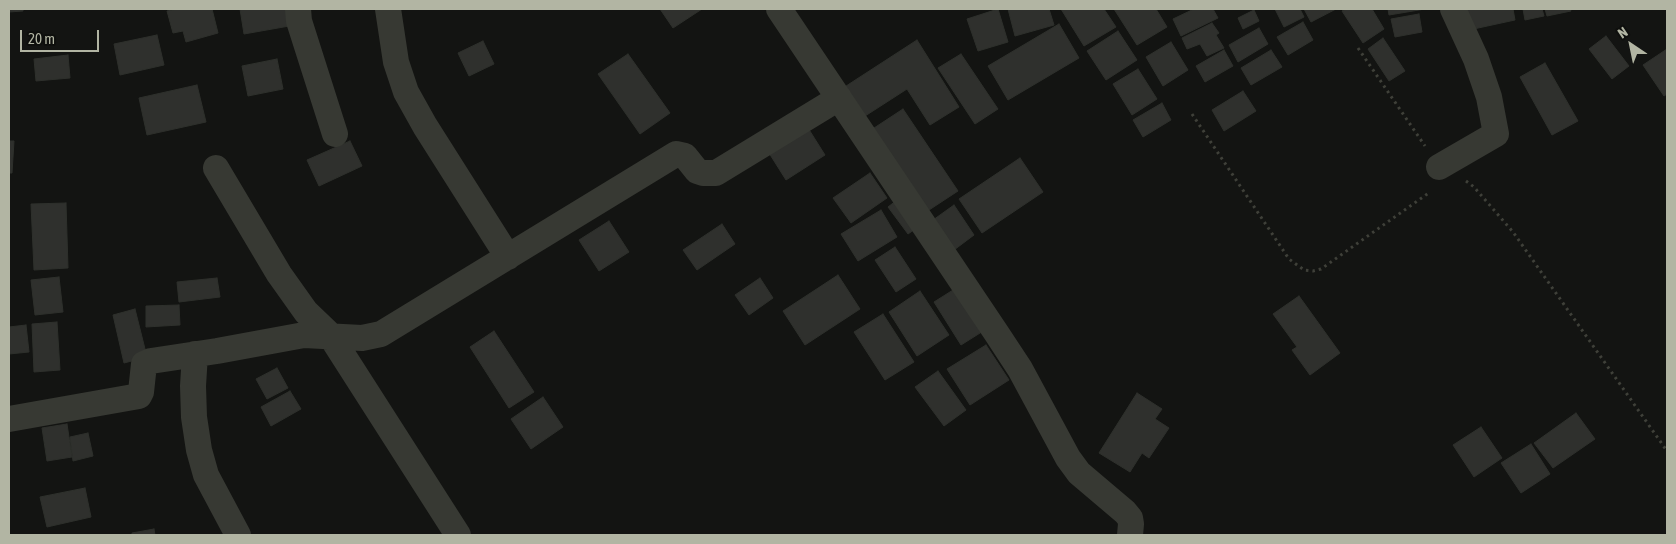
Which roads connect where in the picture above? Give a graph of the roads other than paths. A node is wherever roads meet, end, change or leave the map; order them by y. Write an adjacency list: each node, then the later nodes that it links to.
1 (298, 9): 6 (street)
2 (388, 9): 9 (street)
3 (778, 9): 5 (street)
4 (1453, 9): 8 (street)
5 (839, 98): 9 (street); 15 (street)
6 (335, 134)
7 (216, 168): 10 (street)
8 (1443, 173)
9 (508, 257): 10 (street)
10 (330, 335): 11 (street); 13 (street)
11 (195, 354): 12 (street); 14 (street)
12 (9, 419)
13 (447, 531)
14 (238, 535)
15 (1130, 535)

